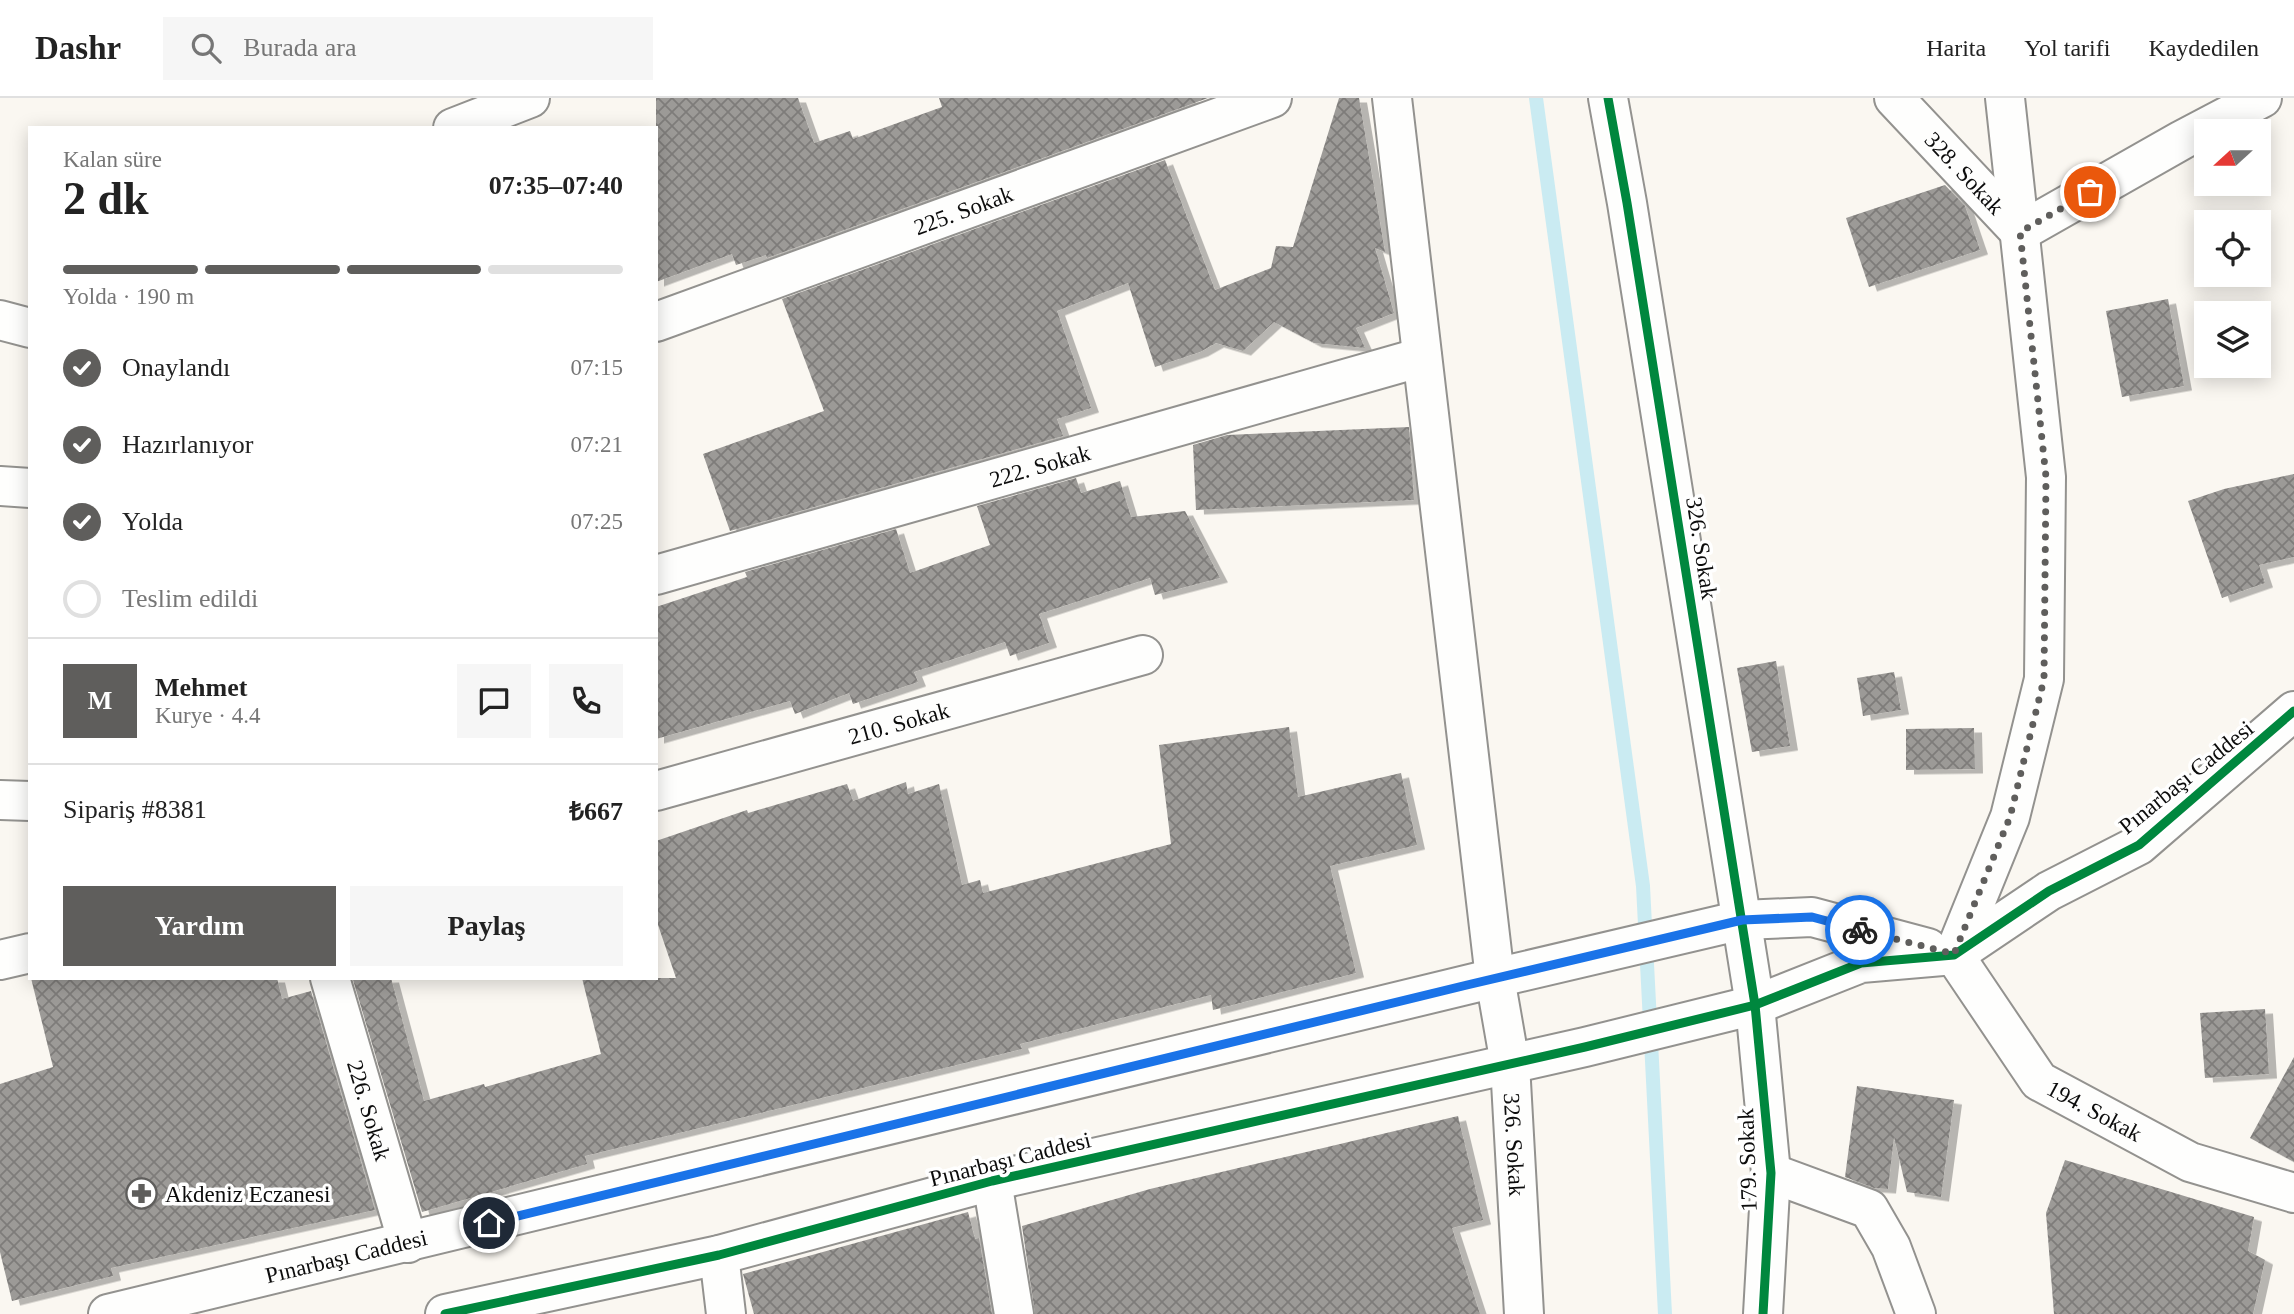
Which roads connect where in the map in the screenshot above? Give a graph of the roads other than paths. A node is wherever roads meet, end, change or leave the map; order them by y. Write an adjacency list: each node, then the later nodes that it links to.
1 (530, 98): 8 (street)
2 (1272, 98): 11 (street, 225. Sokak)
3 (1392, 98): 13 (street, 326. Sokak)
4 (1608, 98): 22 (street, 326. Sokak)
5 (1894, 98): 9 (street, 328. Sokak)
6 (2006, 98): 9 (street)
7 (2262, 98): 9 (street, 328. Sokak)
8 (458, 126)
9 (2020, 232): 24 (street)
10 (0, 320): 12 (street)
11 (658, 321)
12 (28, 327)
13 (1422, 357): 16 (street, 222. Sokak); 26 (street, 326. Sokak)
14 (0, 486): 15 (street)
15 (28, 488)
16 (658, 574)
17 (1143, 655): 19 (street, 210. Sokak)
18 (2294, 711): 24 (street, Pınarbaşı Caddesi)
19 (658, 790)
20 (0, 800): 21 (street)
21 (28, 800)
22 (1742, 920): 24 (street, Pınarbaşı Caddesi); 26 (street, Pınarbaşı Caddesi); 28 (street, 326. Sokak)
23 (28, 953): 25 (street)
24 (1954, 954): 28 (street, Pınarbaşı Caddesi); 32 (street, 194. Sokak)
25 (0, 960)
26 (1494, 978): 29 (street, 326. Sokak); 33 (street, Pınarbaşı Caddesi)
27 (331, 980): 33 (street, 226. Sokak)
28 (1755, 1005): 29 (street, Pınarbaşı Caddesi); 30 (street, 179. Sokak)
29 (1510, 1064): 31 (street, Pınarbaşı Caddesi); 39 (street, 326. Sokak)
30 (1771, 1173): 40 (street, 179. Sokak); 41 (street)
31 (992, 1181): 34 (street, Pınarbaşı Caddesi); 38 (street)
32 (2294, 1193)
33 (408, 1243): 35 (street, Pınarbaşı Caddesi)
34 (719, 1255): 36 (street, Pınarbaşı Caddesi); 37 (street)
35 (108, 1314)
36 (445, 1314)
37 (726, 1314)
38 (1014, 1314)
39 (1524, 1314)
40 (1763, 1314)
41 (1916, 1314)

